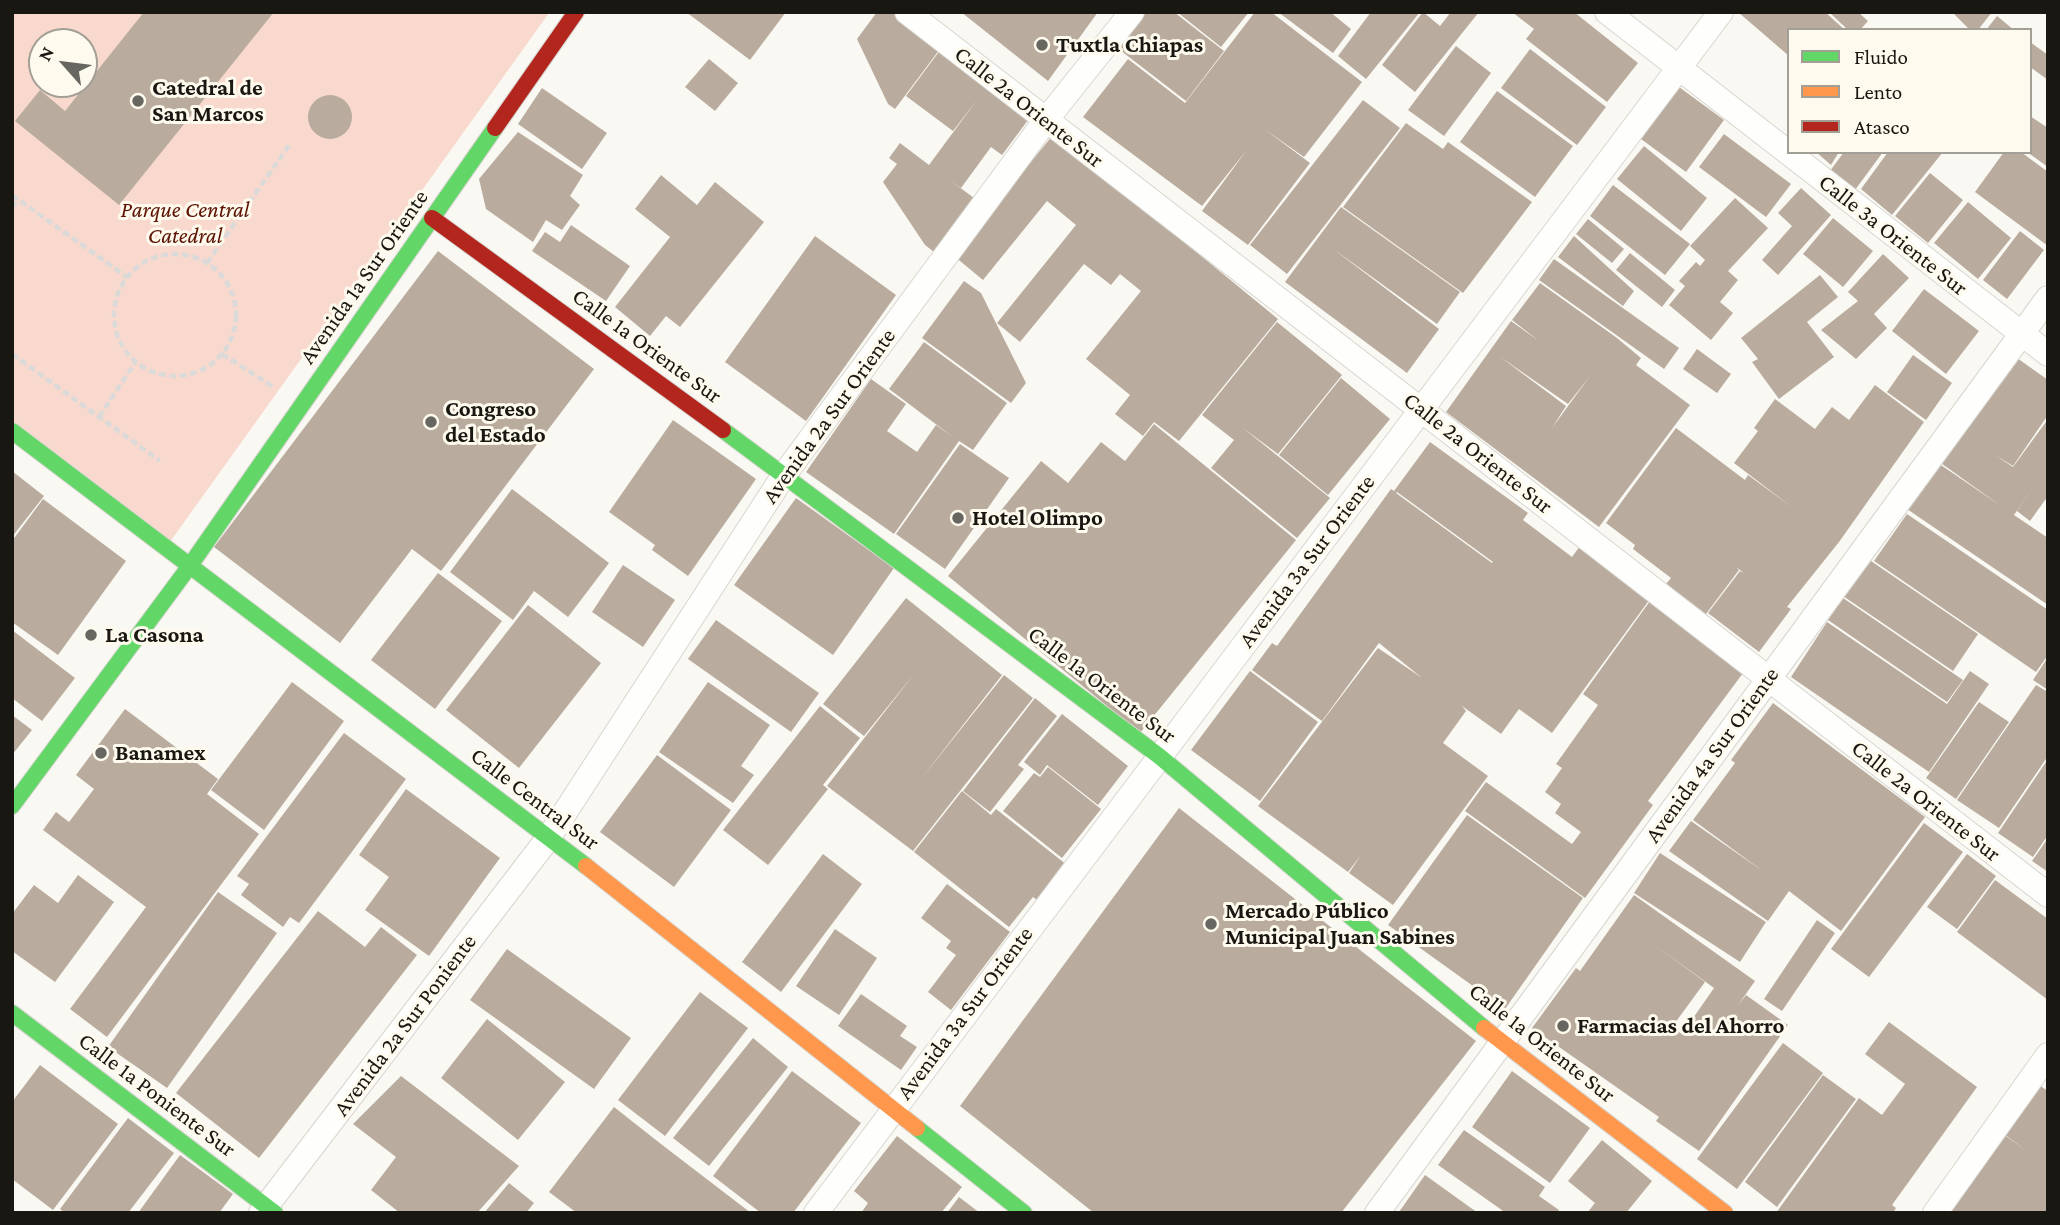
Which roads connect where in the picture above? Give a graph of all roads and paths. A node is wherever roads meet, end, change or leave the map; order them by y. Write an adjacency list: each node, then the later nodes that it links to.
1 (576, 12): 14 (street, Avenida 1a Sur Oriente)
2 (907, 12): 7 (street, Calle 2a Oriente Sur)
3 (1132, 12): 7 (street, Avenida 2a Sur Oriente)
4 (1606, 12): 6 (street, Calle 3a Oriente Sur)
5 (1721, 12): 6 (street, Avenida 3a Sur Oriente)
6 (1678, 68): 9 (street, Calle 3a Oriente Sur); 24 (street, Avenida 3a Sur Oriente)
7 (1046, 120): 24 (street, Calle 2a Oriente Sur); 28 (street, Avenida 2a Sur Oriente)
8 (290, 144): 15 (path)
9 (1787, 152)
10 (1789, 154): 18 (street, Calle 3a Oriente Sur)
11 (12, 195): 12 (path)
12 (18, 200): 13 (path); 16 (path)
13 (12, 208)
14 (432, 218): 23 (street, Avenida 1a Sur Oriente); 28 (street, Calle 1a Oriente Sur)
15 (207, 263): 16 (path); 20 (path)
16 (127, 277): 22 (path)
17 (2048, 298): 18 (street, Avenida 4a Sur Oriente)
18 (2022, 334): 21 (street, Calle 3a Oriente Sur); 30 (street, Avenida 4a Sur Oriente)
19 (12, 354): 25 (path)
20 (222, 354): 22 (path); 23 (path)
21 (2048, 354)
22 (135, 363): 25 (path)
23 (302, 406): 29 (street, Avenida 1a Sur Oriente)
24 (1421, 410): 30 (street, Calle 2a Oriente Sur); 31 (street, Avenida 3a Sur Oriente)
25 (99, 417): 27 (path)
26 (12, 431): 29 (street, Calle Central Sur)
27 (160, 461)
28 (784, 475): 31 (street, Calle 1a Oriente Sur); 33 (street, Avenida 2a Sur Oriente)
29 (189, 567): 32 (street, Avenida 1a Sur Oriente); 33 (street, Calle Central Sur)
30 (1768, 679): 34 (street, Calle 2a Oriente Sur); 36 (street, Avenida 4a Sur Oriente)
31 (1159, 756): 36 (street, Calle 1a Oriente Sur); 38 (street, Avenida 3a Sur Oriente)
32 (12, 806)
33 (549, 837): 38 (street, Calle Central Sur); 39 (street, Avenida 2a Sur Poniente)
34 (2048, 895)
35 (12, 1013): 39 (street, Calle 1a Poniente Sur)
36 (1502, 1042): 42 (street, Avenida 4a Sur Oriente); 43 (street, Calle 1a Oriente Sur)
37 (2048, 1055): 44 (street)
38 (893, 1109): 40 (street, Avenida 3a Sur Oriente); 41 (street, Calle Central Sur)
39 (267, 1210)
40 (816, 1213)
41 (1024, 1213)
42 (1377, 1213)
43 (1725, 1213)
44 (1935, 1213)

